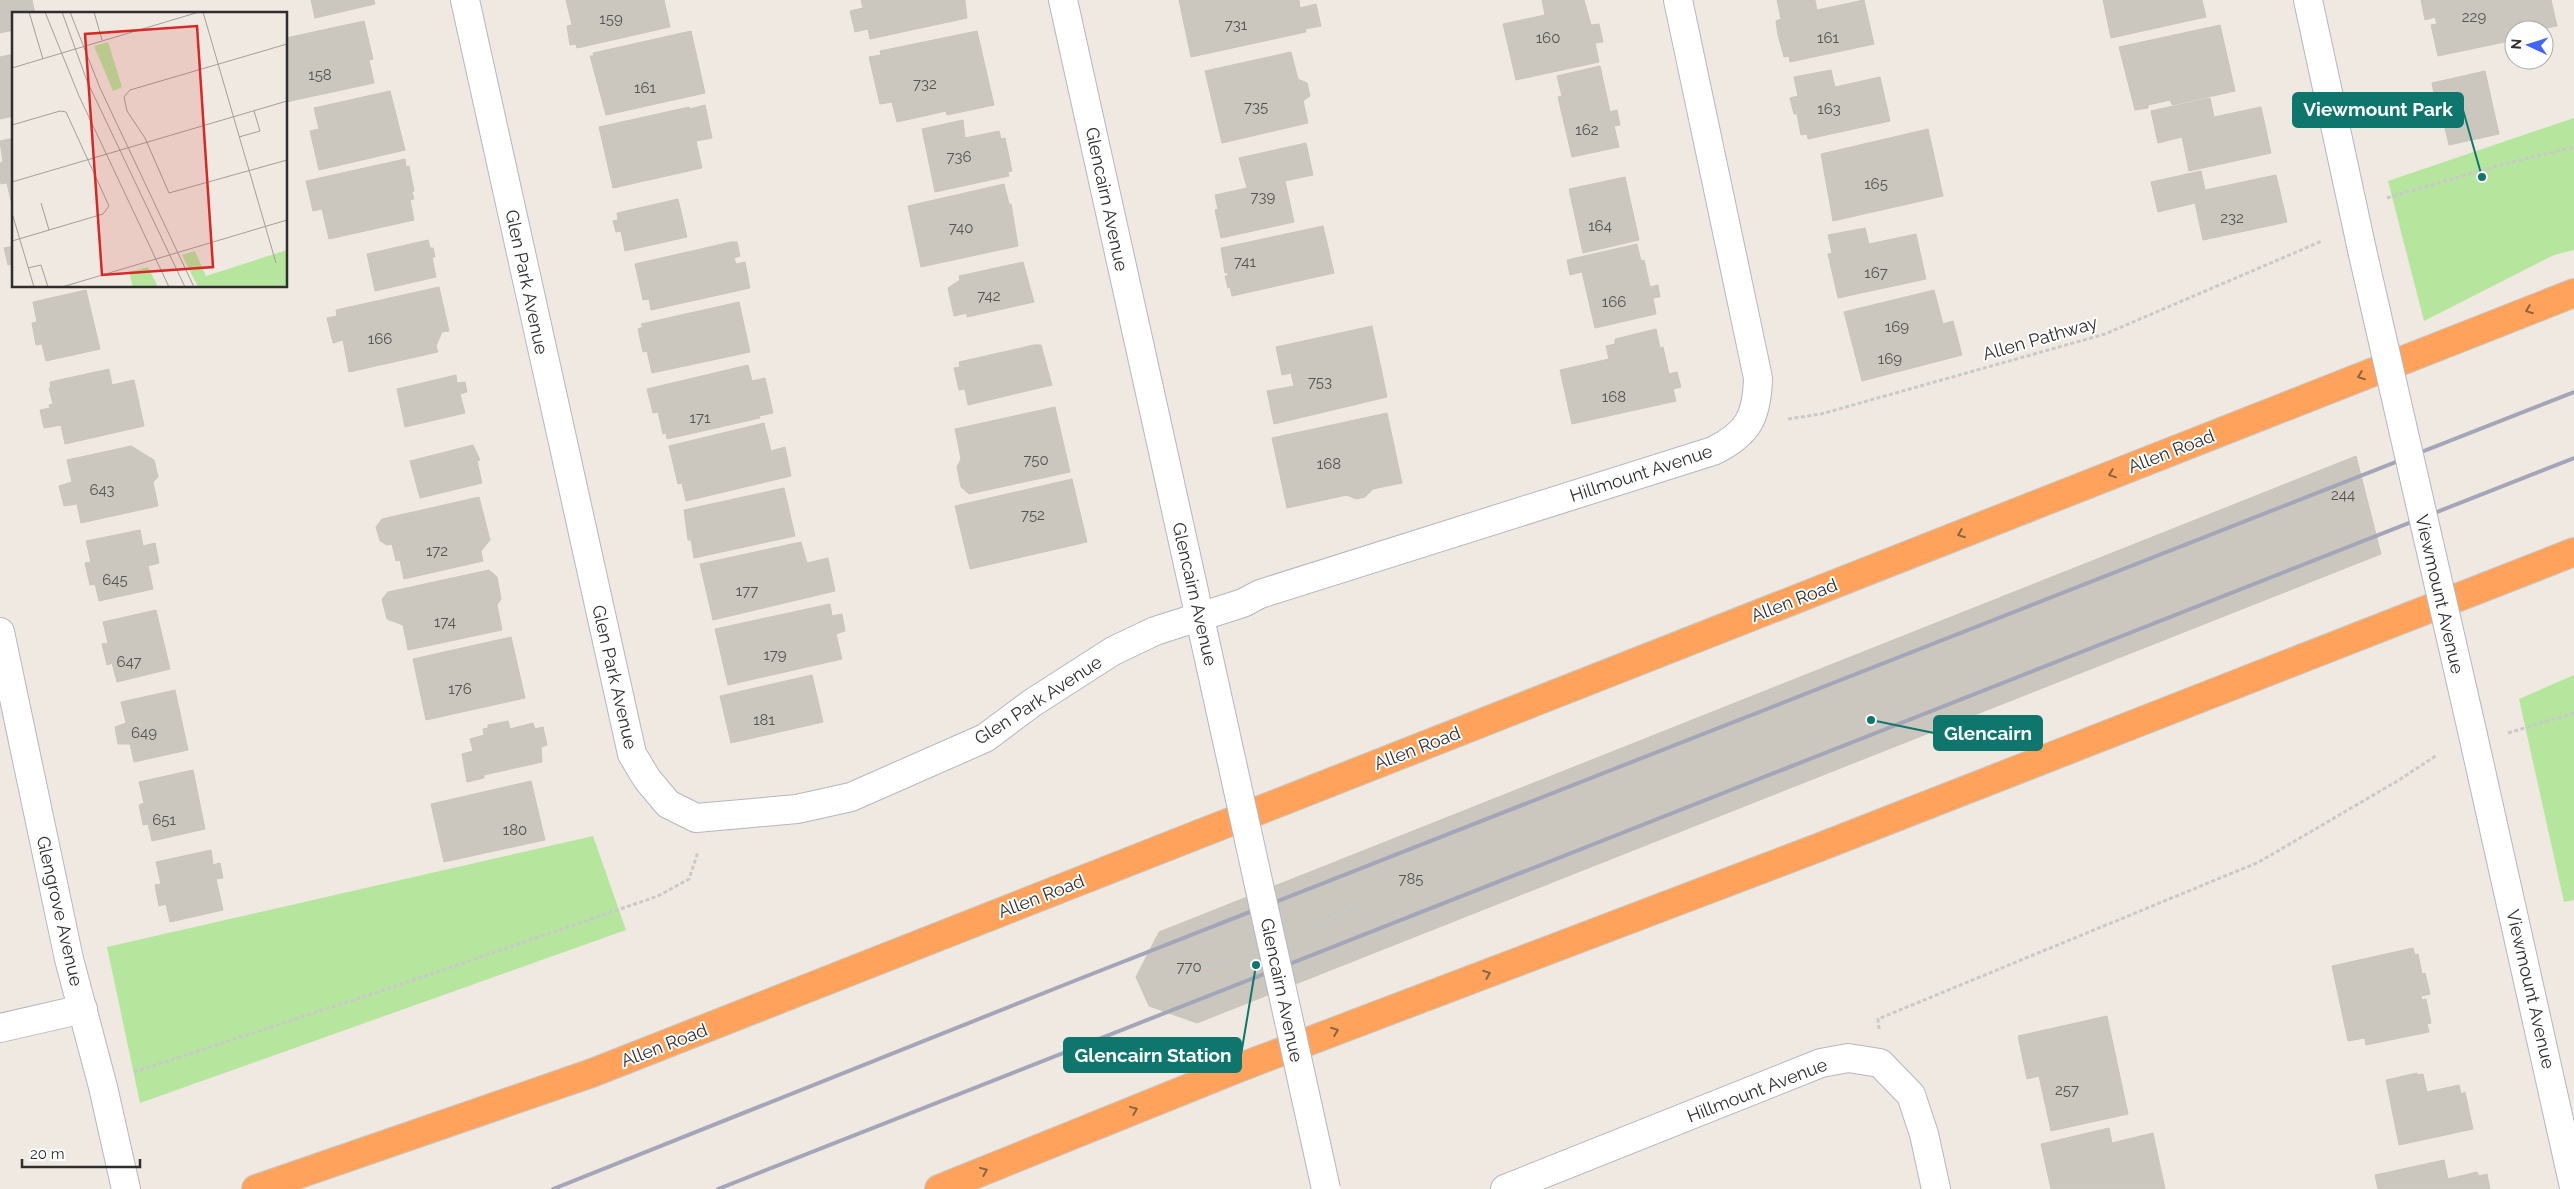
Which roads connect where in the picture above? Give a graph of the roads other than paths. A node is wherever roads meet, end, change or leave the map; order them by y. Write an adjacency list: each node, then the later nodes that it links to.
1 (465, 0): 7 (street, Glen Park Avenue)
2 (1063, 0): 7 (street, Glencairn Avenue)
3 (1678, 0): 7 (street, Hillmount Avenue)
4 (2308, 0): 11 (street, Viewmount Avenue, bridge)
5 (2574, 292): 13 (highway, Allen Road, one-way to 13)
6 (2574, 552): 14 (highway, one-way to 6)
7 (1200, 617): 15 (street, Glencairn Avenue, bridge)
8 (0, 632): 9 (street, Glengrove Avenue)
9 (83, 1010): 10 (street); 12 (street, Glengrove Avenue)
10 (0, 1028)
11 (2574, 1187)
12 (126, 1189)
13 (256, 1189)
14 (939, 1189)
15 (1326, 1189)
16 (1505, 1189): 17 (street, Hillmount Avenue)
17 (1936, 1189)

